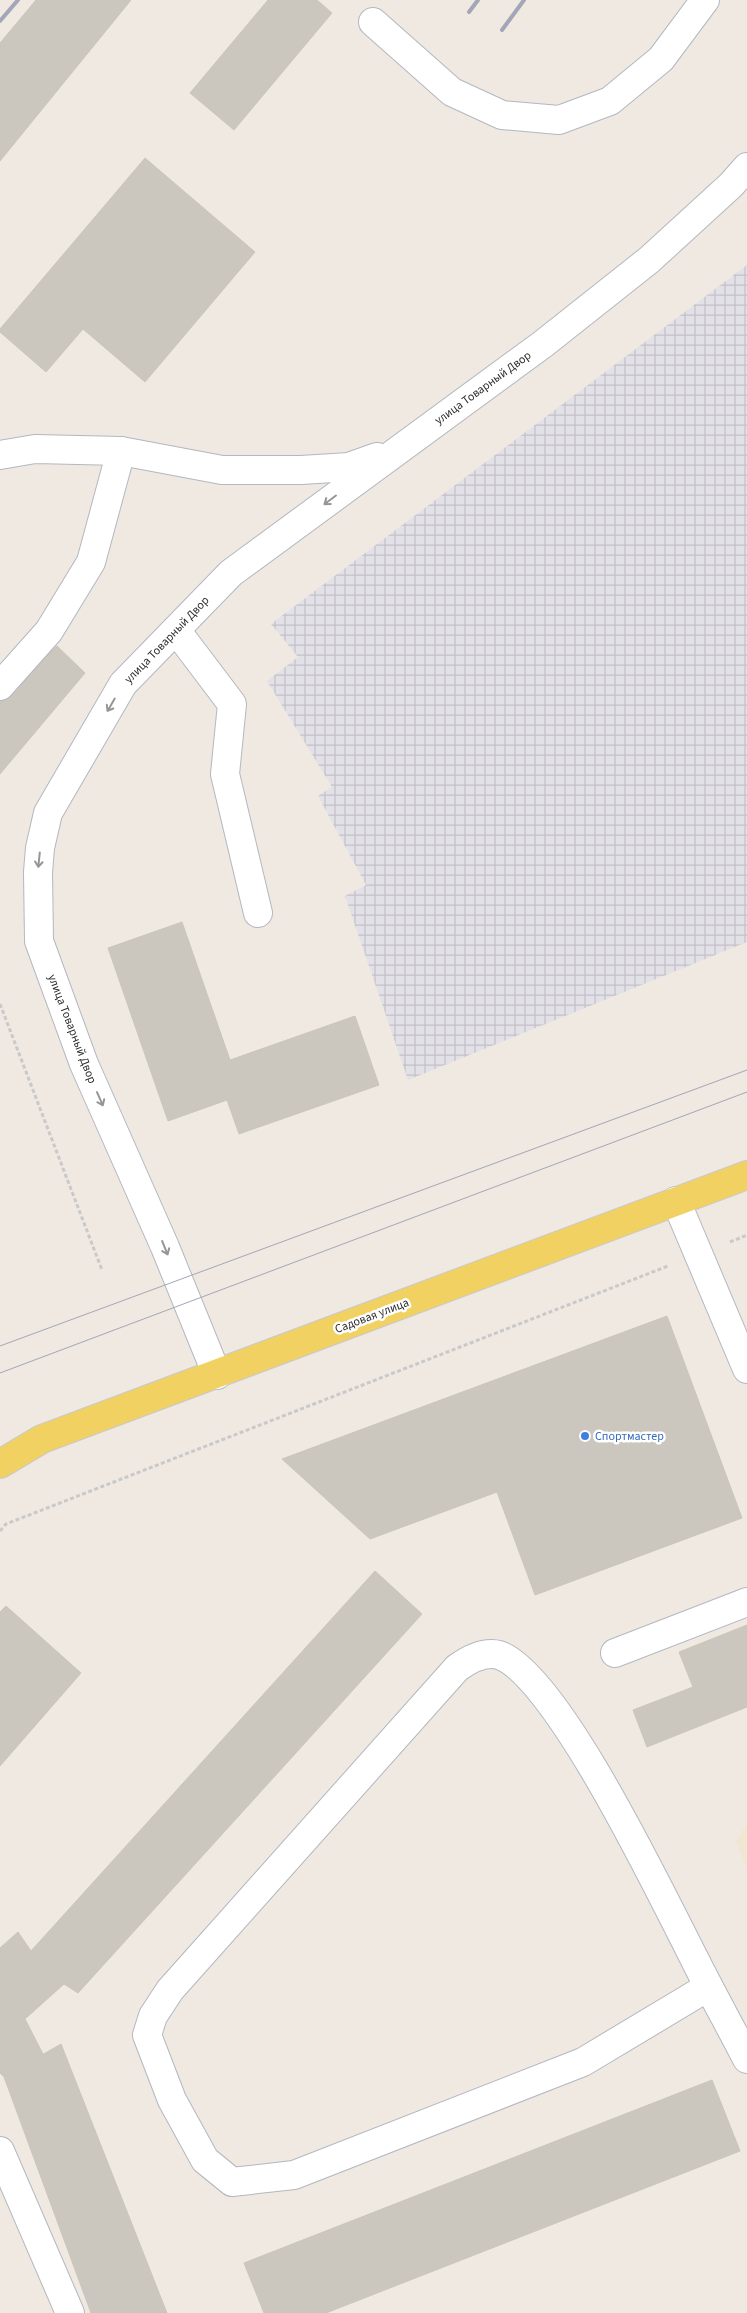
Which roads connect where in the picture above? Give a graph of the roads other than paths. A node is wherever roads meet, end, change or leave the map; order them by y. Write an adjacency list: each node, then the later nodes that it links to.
1 (705, 0): 2 (street)
2 (373, 22)
3 (747, 168): 4 (street, улица Товарный Двор)
4 (397, 450): 5 (street); 7 (street, улица Товарный Двор, one-way to 7)
5 (121, 451): 6 (street); 8 (street)
6 (0, 455)
7 (176, 630): 9 (street); 13 (street, улица Товарный Двор, one-way to 13)
8 (0, 686)
9 (258, 913)
10 (747, 1176): 11 (main road, Садовая улица)
11 (676, 1201): 12 (street); 13 (main road, Садовая улица)
12 (747, 1369)
13 (216, 1375): 14 (main road, Садовая улица)
14 (0, 1464)
15 (747, 1602): 16 (street)
16 (615, 1653)
17 (708, 1987): 17 (street); 18 (street)
18 (747, 2059)
19 (0, 2151): 20 (street)
20 (70, 2313)

